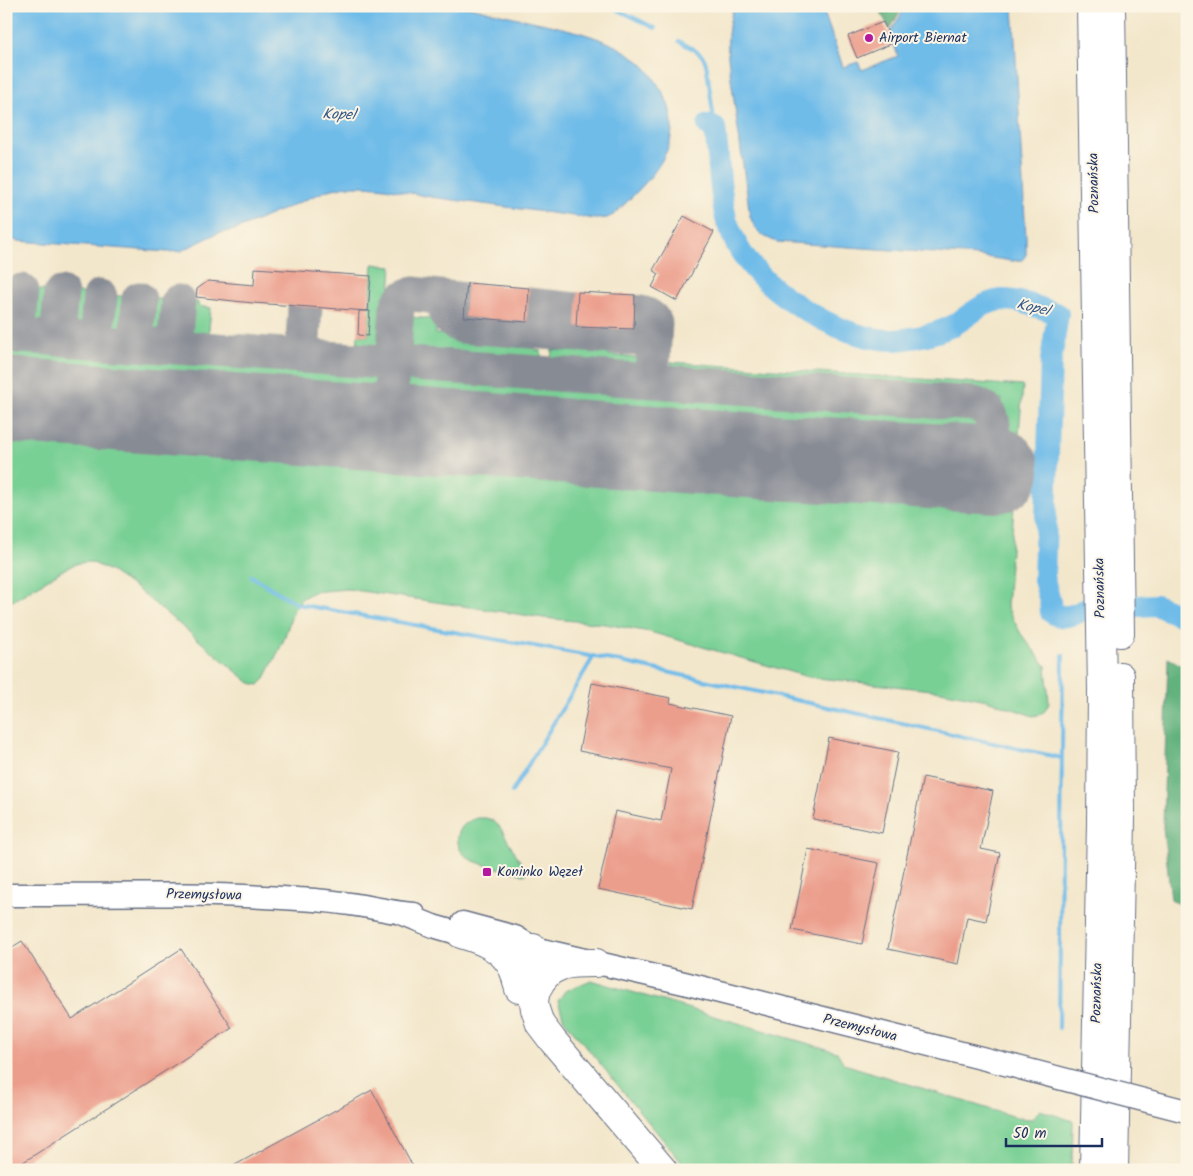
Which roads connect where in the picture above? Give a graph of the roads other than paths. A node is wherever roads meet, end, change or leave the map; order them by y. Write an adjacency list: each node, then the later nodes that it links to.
1 (1091, 6): 3 (highway, Poznańska)
2 (1111, 6): 3 (highway, Poznańska)
3 (1109, 569): 4 (highway, Poznańska)
4 (1110, 630): 13 (highway, Poznańska); 14 (highway, Poznańska)
5 (6, 894): 6 (street, Przemysłowa)
6 (400, 913): 7 (street, Przemysłowa); 8 (street, Przemysłowa)
7 (461, 934): 8 (street, Przemysłowa); 10 (highway)
8 (534, 948): 9 (street, Przemysłowa); 10 (highway)
9 (596, 963): 10 (highway); 11 (street, Przemysłowa, bridge)
10 (527, 986): 12 (highway)
11 (1186, 1111)
12 (663, 1170)
13 (1094, 1170)
14 (1114, 1170)

